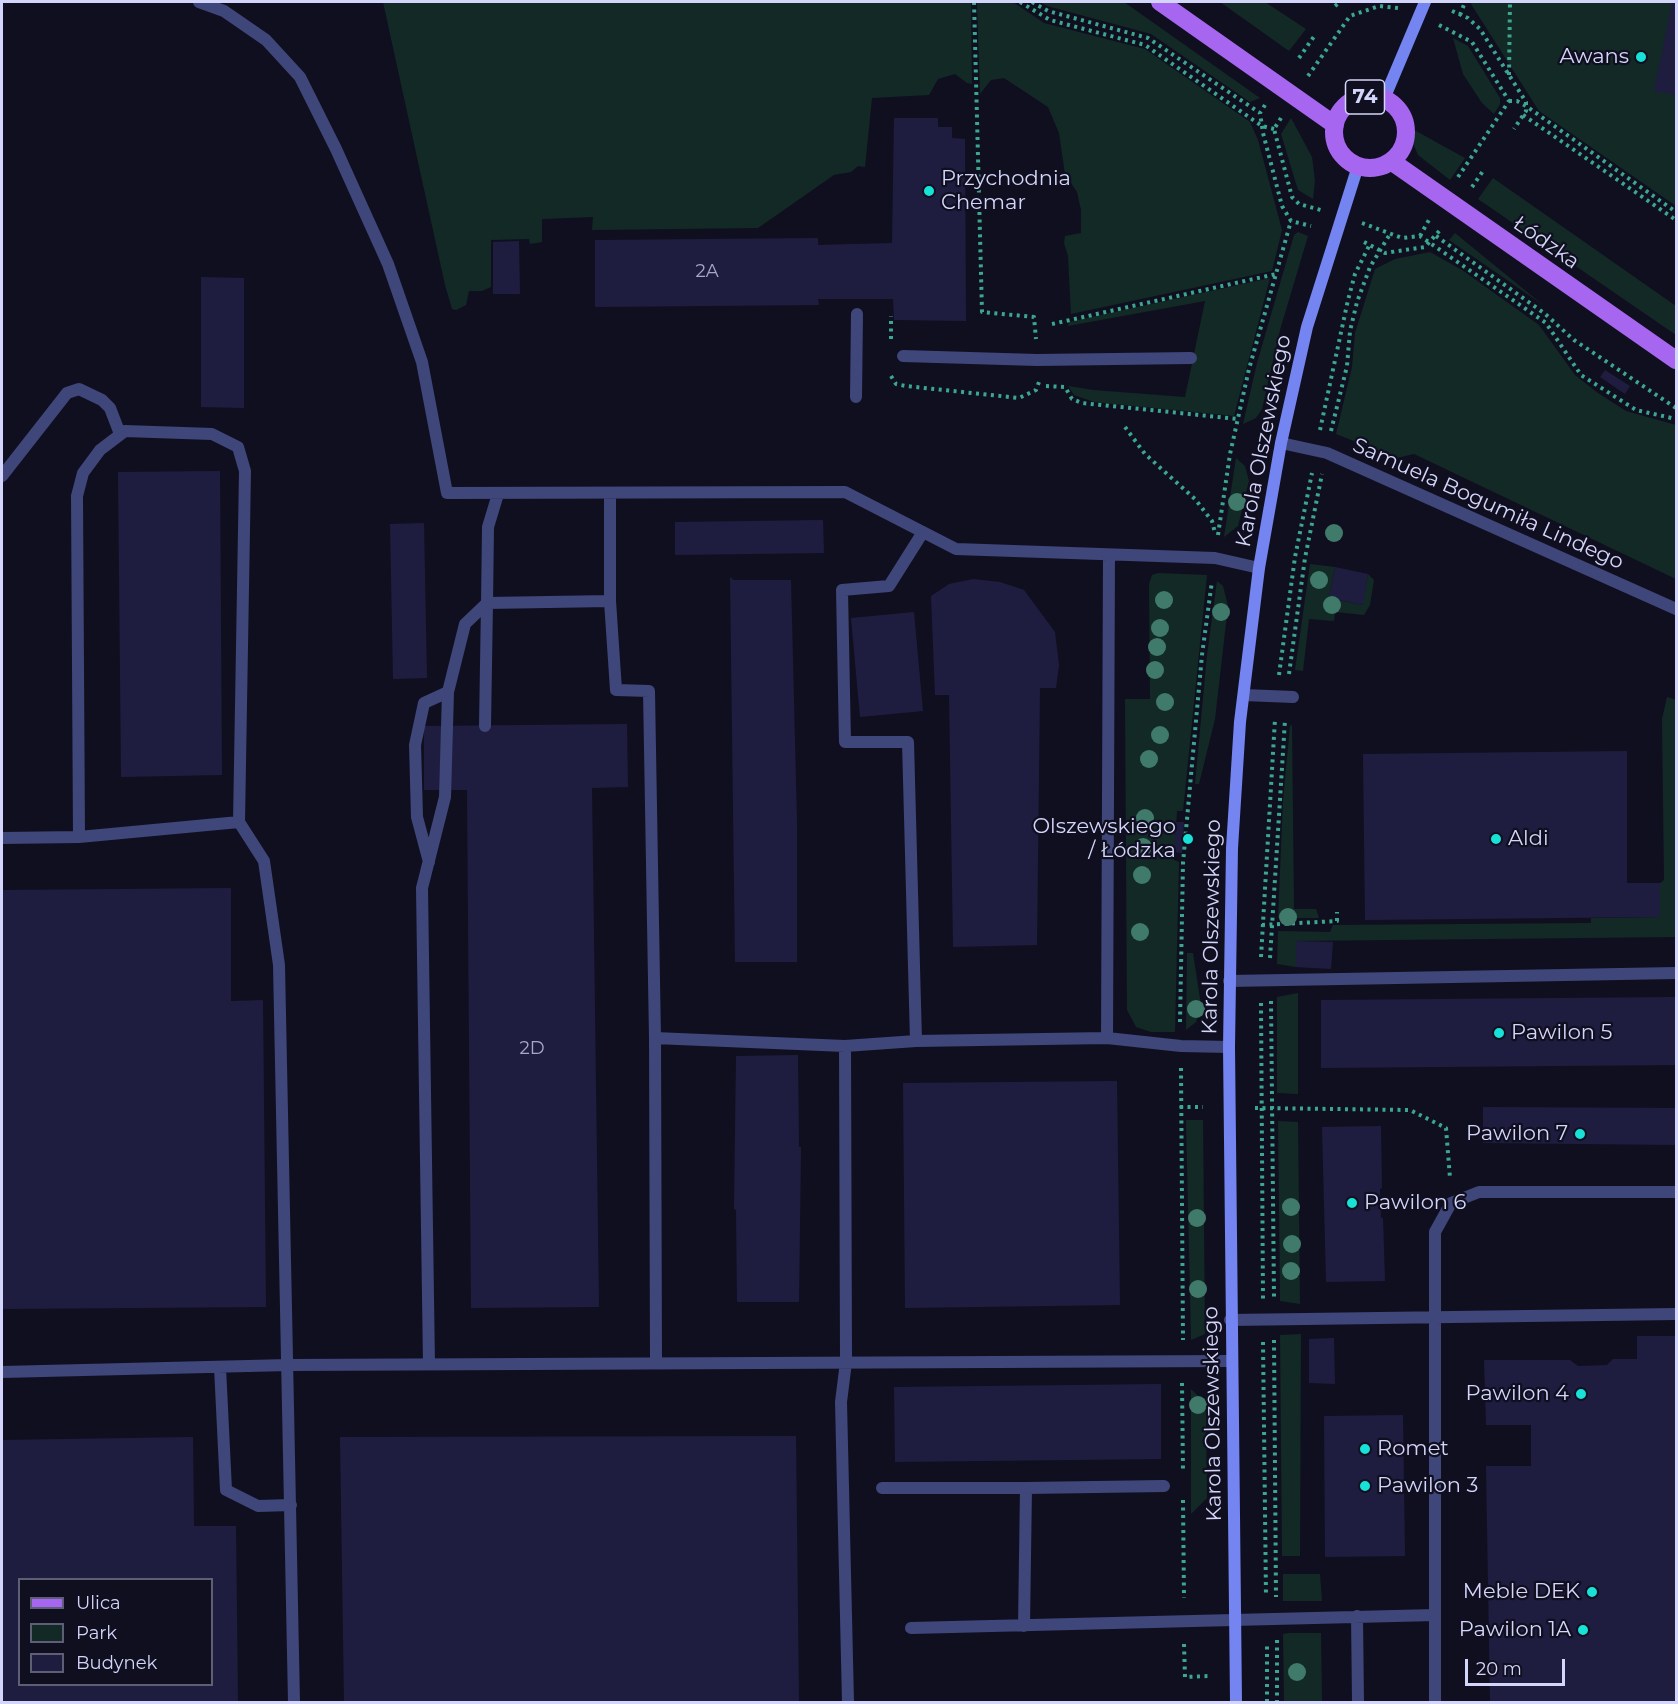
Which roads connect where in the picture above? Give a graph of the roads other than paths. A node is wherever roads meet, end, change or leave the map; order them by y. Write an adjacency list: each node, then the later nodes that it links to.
1 (199, 2): 17 (street)
2 (1160, 2): 5 (main road, 74)
3 (1425, 2): 4 (street)
4 (1384, 99): 5 (main road, 74); 6 (main road, 74)
5 (1335, 125): 7 (main road, 74)
6 (1391, 161): 7 (main road); 11 (main road, Łódzka)
7 (1358, 166): 14 (street, Karola Olszewskiego)
8 (857, 314): 12 (street)
9 (903, 356): 10 (street)
10 (1191, 358)
11 (1677, 360)
12 (856, 397)
13 (120, 434): 15 (street); 28 (street); 29 (street)
14 (1281, 443): 20 (street, Karola Olszewskiego); 23 (street, Samuela Bogumiła Lindego)
15 (2, 476)
16 (610, 493): 17 (street); 18 (street); 21 (street)
17 (498, 494): 22 (street)
18 (923, 532): 19 (street); 36 (street)
19 (1109, 555): 20 (street); 35 (street)
20 (1259, 568): 25 (street, Karola Olszewskiego)
21 (610, 601): 22 (street); 34 (street)
22 (487, 603): 24 (street); 27 (street)
23 (1677, 609)
24 (448, 692): 31 (street); 31 (street)
25 (1244, 695): 26 (street); 33 (street, Karola Olszewskiego)
26 (1293, 698)
27 (485, 726)
28 (239, 822): 29 (street); 47 (street)
29 (79, 837): 30 (street)
30 (2, 838)
31 (429, 863): 46 (street)
32 (1677, 973): 33 (street)
33 (1229, 981): 38 (street, Karola Olszewskiego)
34 (655, 1038): 37 (street); 44 (street)
35 (1107, 1038): 36 (street); 38 (street)
36 (916, 1041): 37 (street)
37 (845, 1046): 45 (street)
38 (1229, 1047): 42 (street, Karola Olszewskiego)
39 (1677, 1192): 41 (street)
40 (1677, 1314): 41 (street)
41 (1436, 1318): 42 (street); 54 (street)
42 (1230, 1320): 43 (street, Karola Olszewskiego)
43 (1231, 1361): 45 (street); 56 (street, Karola Olszewskiego)
44 (656, 1362): 45 (street); 46 (street)
45 (846, 1362): 60 (street)
46 (429, 1364): 47 (street)
47 (289, 1365): 48 (street); 53 (street)
48 (220, 1367): 49 (street); 53 (street)
49 (2, 1372)
50 (1164, 1486): 52 (street)
51 (882, 1488): 52 (street)
52 (1026, 1488): 57 (street)
53 (291, 1505): 59 (street)
54 (1435, 1615): 55 (street); 63 (street)
55 (1357, 1616): 56 (street); 62 (street)
56 (1236, 1620): 57 (street); 61 (street, Karola Olszewskiego)
57 (1024, 1626): 58 (street)
58 (911, 1628)
59 (294, 1702)
60 (848, 1702)
61 (1236, 1702)
62 (1358, 1702)
63 (1435, 1702)

